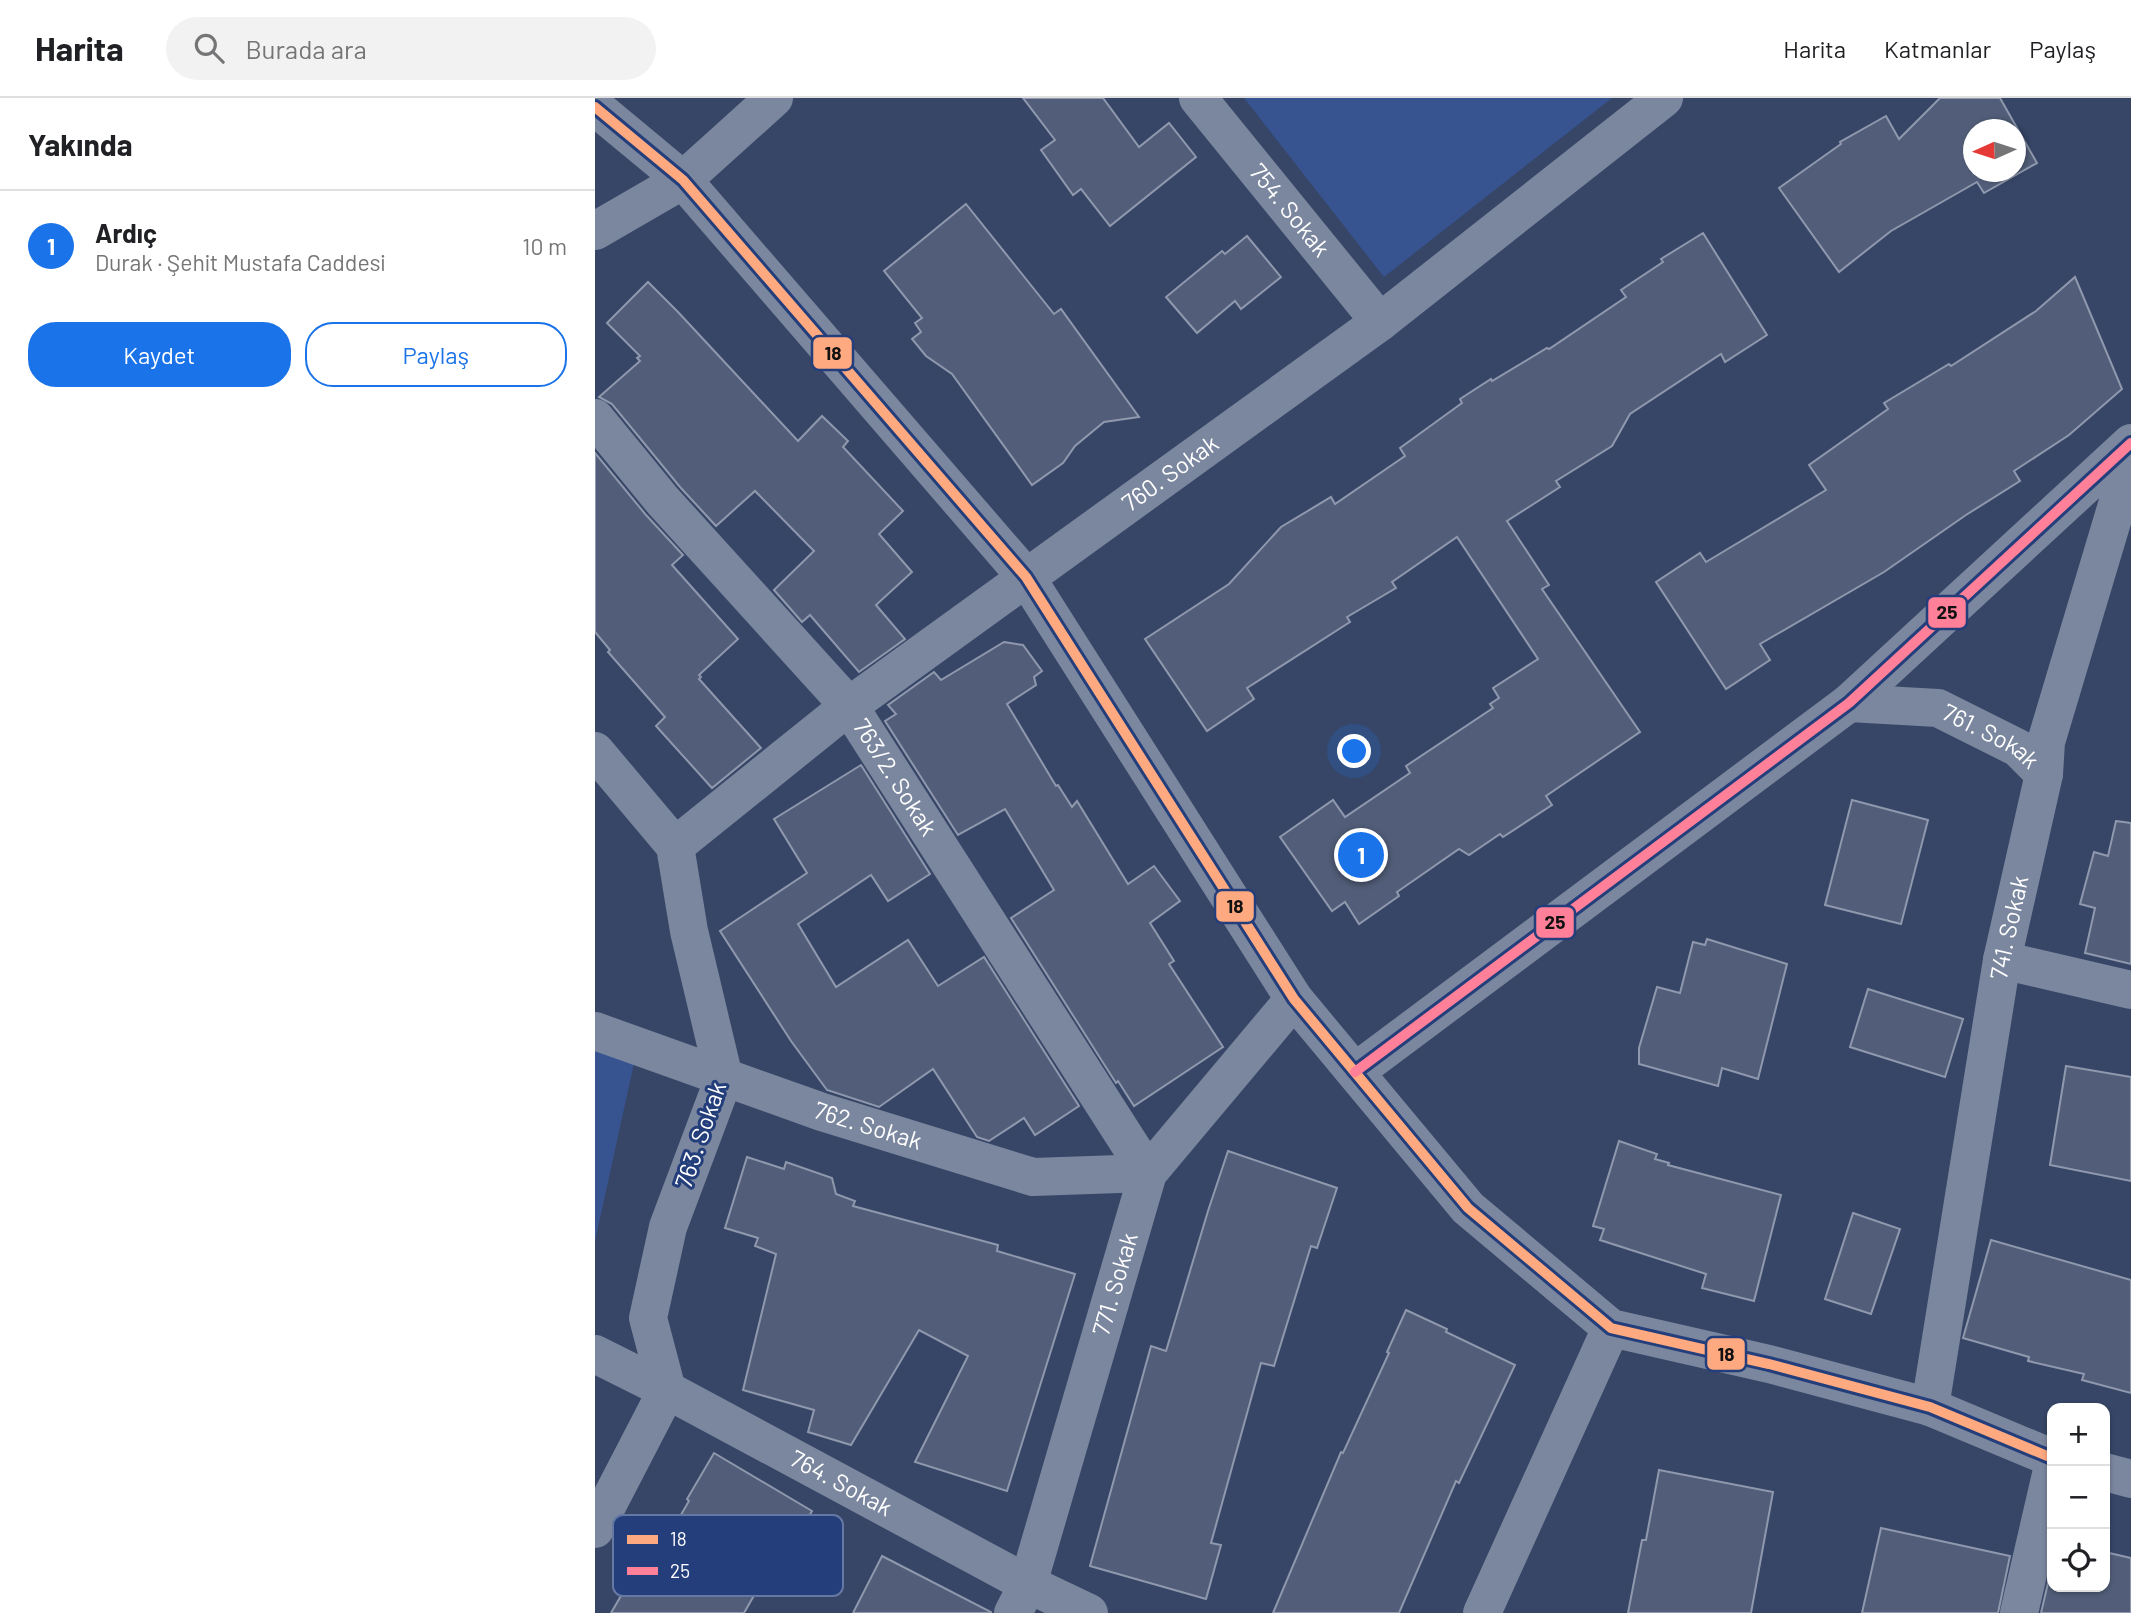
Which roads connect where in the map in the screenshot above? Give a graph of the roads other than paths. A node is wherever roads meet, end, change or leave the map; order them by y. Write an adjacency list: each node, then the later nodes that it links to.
1 (774, 98): 5 (street)
2 (1198, 98): 7 (street, 754. Sokak)
3 (1664, 98): 7 (street, 760. Sokak)
4 (595, 107): 5 (street)
5 (683, 180): 6 (street); 11 (street)
6 (595, 231)
7 (1380, 322): 11 (street, 760. Sokak)
8 (595, 418): 13 (street, 763/2. Sokak)
9 (2131, 443): 12 (street)
10 (2131, 458): 15 (street, 741. Sokak)
11 (1026, 577): 13 (street, 760. Sokak); 19 (street)
12 (1849, 703): 15 (street, 761. Sokak); 21 (street)
13 (849, 706): 16 (street, 760. Sokak); 23 (street, 763/2. Sokak)
14 (595, 751): 16 (street)
15 (2044, 774): 17 (street, 741. Sokak)
16 (675, 846): 22 (street, 763. Sokak)
17 (2002, 960): 18 (street); 27 (street, 741. Sokak)
18 (2131, 990)
19 (1294, 999): 21 (street); 23 (street, 771. Sokak)
20 (595, 1031): 22 (street, 762. Sokak)
21 (1355, 1072): 24 (street)
22 (724, 1078): 23 (street, 762. Sokak); 26 (street, 763. Sokak)
23 (1148, 1173): 33 (street, 771. Sokak)
24 (1611, 1328): 27 (street); 35 (street)
25 (595, 1354): 26 (street, 764. Sokak)
26 (667, 1390): 32 (street); 33 (street, 764. Sokak)
27 (1930, 1407): 28 (street)
28 (2047, 1456)
29 (2110, 1473): 30 (street)
30 (2131, 1479)
31 (2047, 1492): 36 (street)
32 (595, 1529)
33 (1021, 1598): 34 (street, 764. Sokak)
34 (1089, 1613)
35 (1482, 1613)
36 (2019, 1613)

